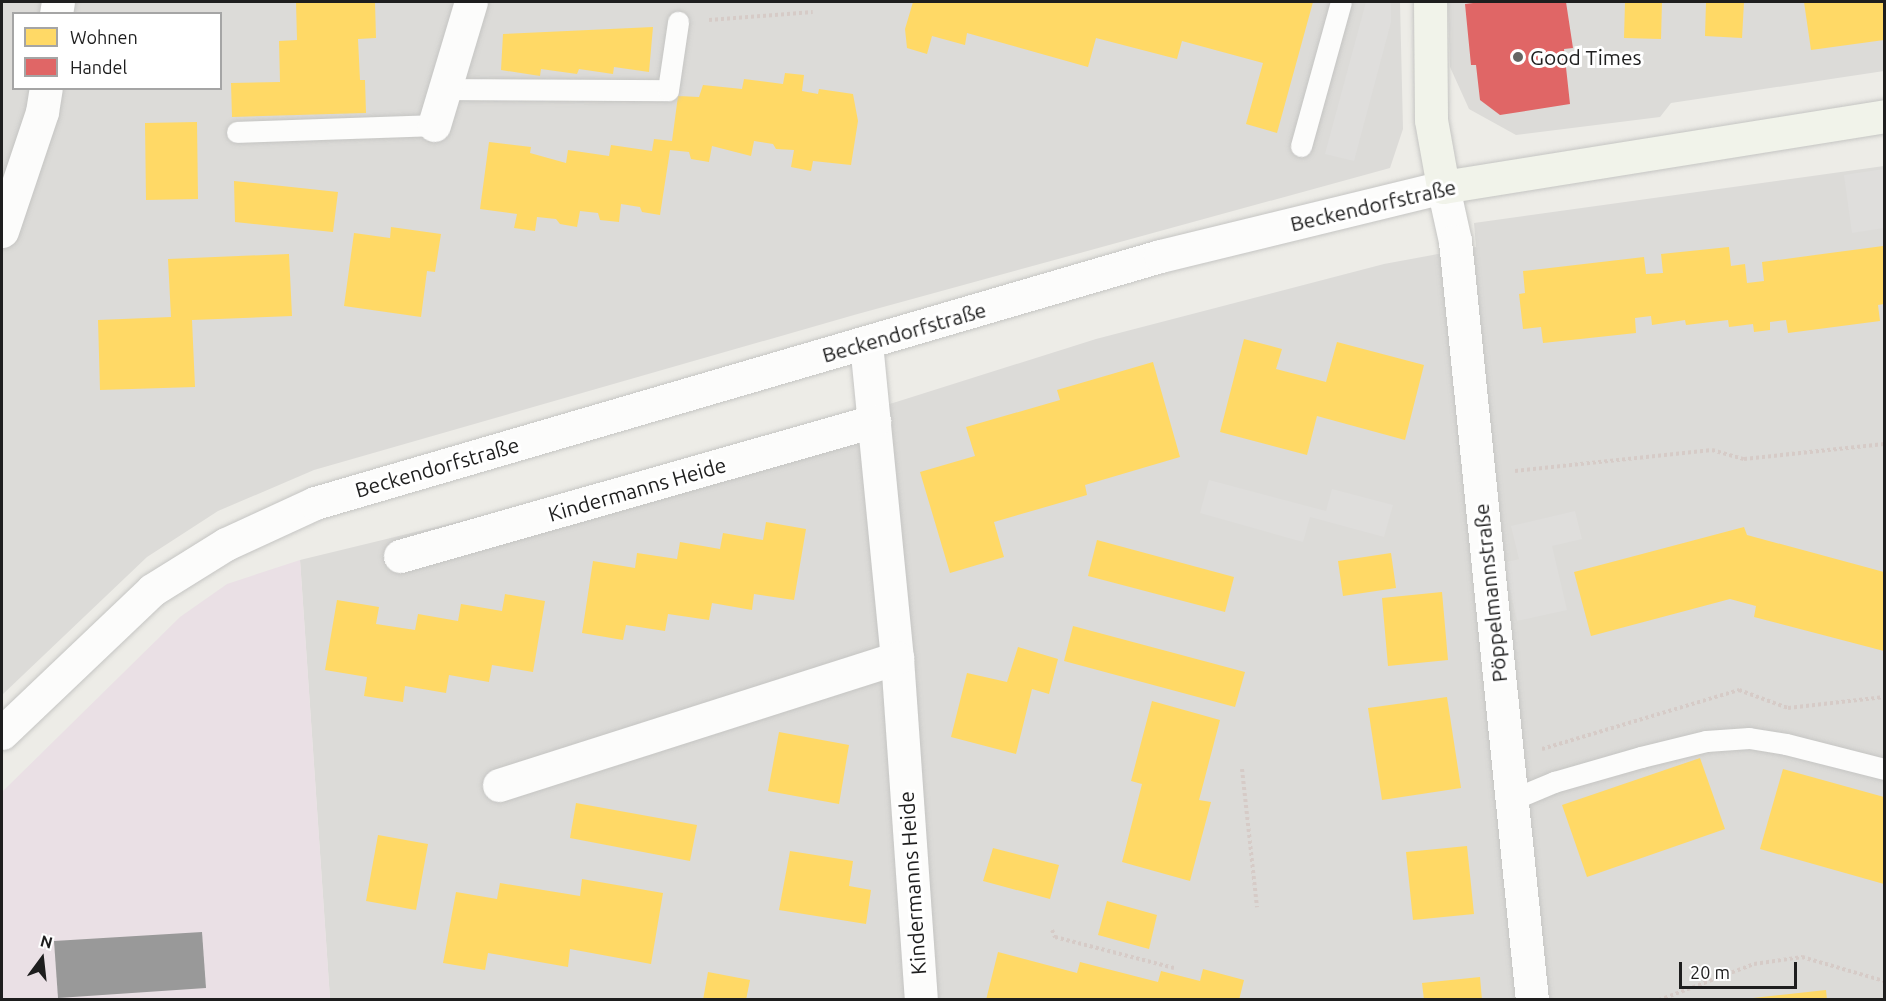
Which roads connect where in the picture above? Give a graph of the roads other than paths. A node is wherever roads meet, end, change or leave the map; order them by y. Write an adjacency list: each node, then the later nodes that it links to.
1 (471, 2): 5 (street)
2 (1341, 2): 10 (lane)
3 (1430, 2): 11 (main road)
4 (678, 22): 5 (lane)
5 (444, 89): 8 (street)
6 (46, 90): 12 (street)
7 (1884, 116): 11 (main road, Beckendorfstraße)
8 (434, 125): 9 (lane)
9 (237, 132)
10 (1301, 146)
11 (1443, 187): 13 (street, Beckendorfstraße); 20 (street, Pöppelmannstraße)
12 (2, 231)
13 (866, 342): 14 (street, Kindermanns Heide); 17 (street, Beckendorfstraße)
14 (874, 421): 15 (street, Kindermanns Heide); 16 (street, Kindermanns Heide)
15 (400, 556)
16 (897, 658): 19 (street); 21 (street, Kindermanns Heide)
17 (2, 733)
18 (1884, 769): 20 (lane)
19 (499, 785)
20 (1511, 800): 22 (street, Pöppelmannstraße)
21 (921, 999)
22 (1532, 999)

